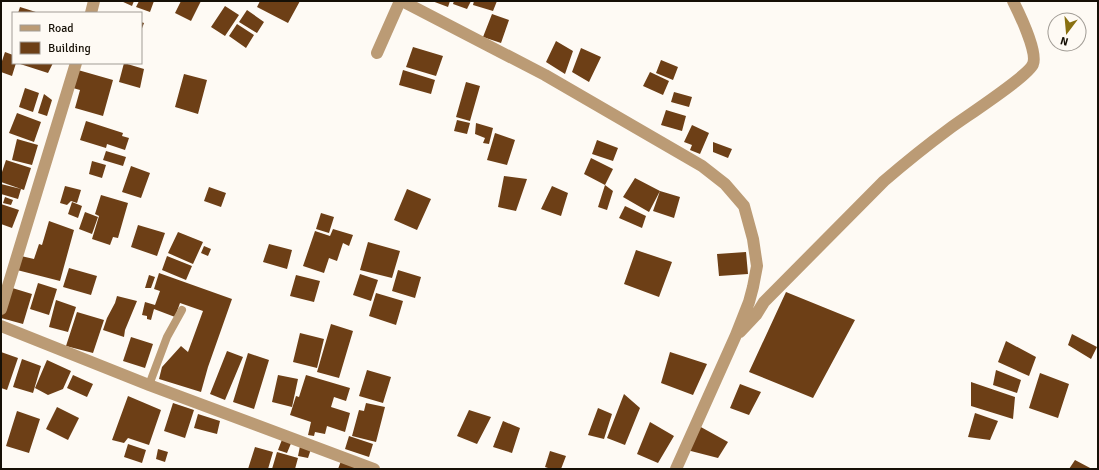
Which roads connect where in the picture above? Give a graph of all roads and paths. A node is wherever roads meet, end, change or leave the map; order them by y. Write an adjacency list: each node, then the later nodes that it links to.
1 (94, 1): 4 (street)
2 (401, 1): 5 (street); 10 (street)
3 (1013, 1): 10 (street)
4 (91, 12)
5 (377, 53)
6 (76, 64): 7 (street)
7 (1, 309)
8 (182, 310): 11 (lane)
9 (1, 326): 11 (street)
10 (736, 335): 13 (street)
11 (149, 385): 12 (street)
12 (374, 469)
13 (676, 469)

